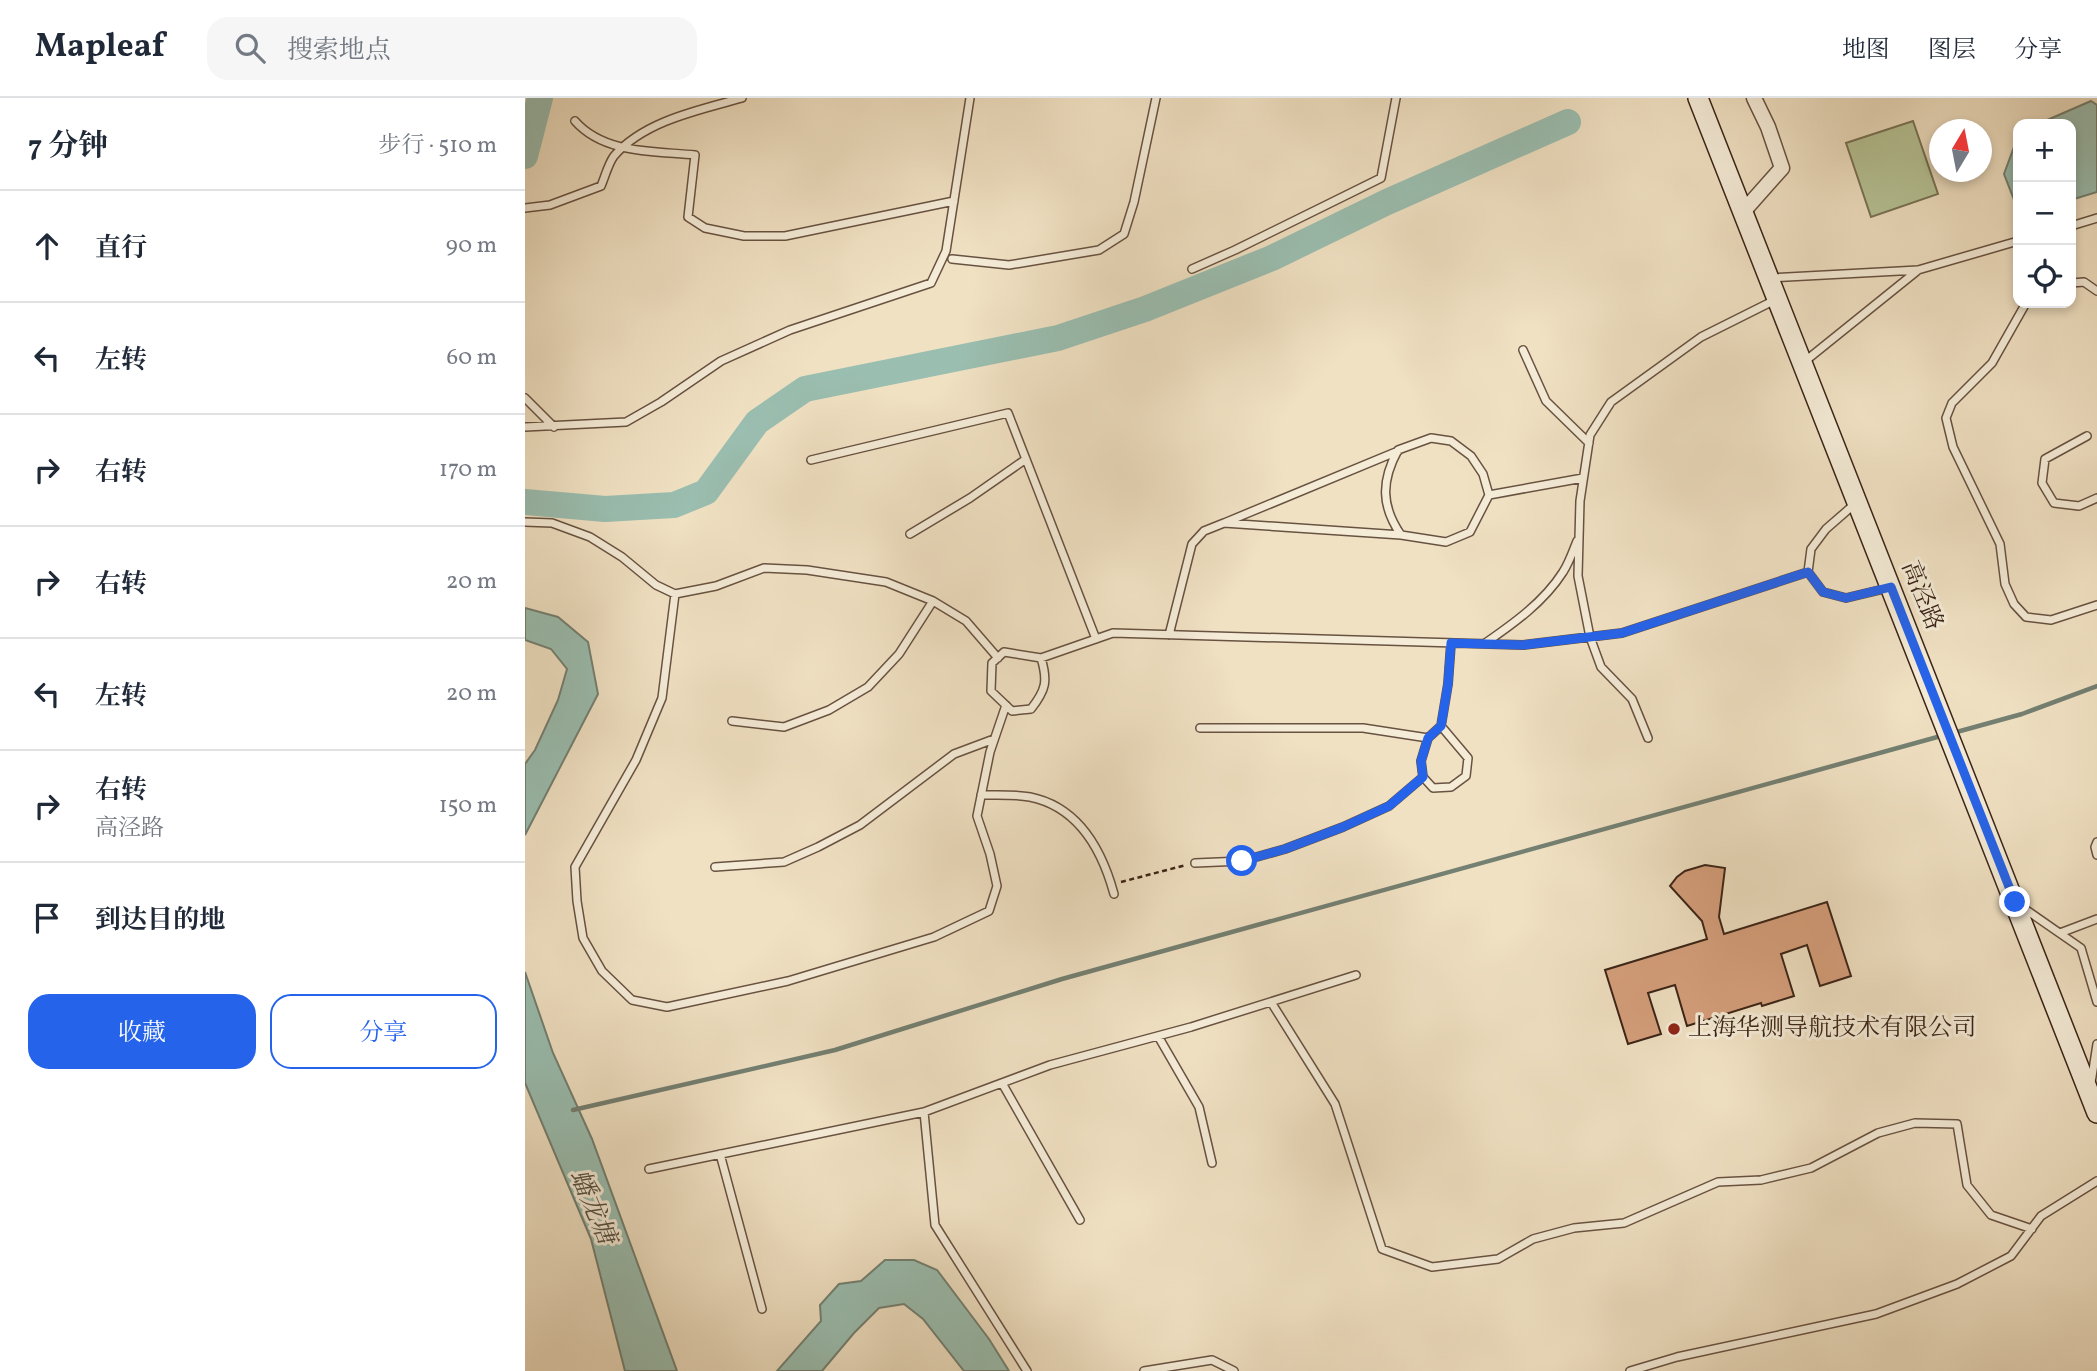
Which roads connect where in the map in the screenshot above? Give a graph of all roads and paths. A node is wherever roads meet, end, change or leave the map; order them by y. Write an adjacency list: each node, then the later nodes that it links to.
1 (742, 98): 8 (lane)
2 (971, 98): 9 (lane)
3 (1156, 98): 15 (lane)
4 (1395, 98): 16 (lane)
5 (1698, 98): 11 (main road, 高泾路)
6 (1754, 98): 11 (street)
7 (575, 121): 8 (lane)
8 (623, 148): 9 (lane); 10 (lane)
9 (954, 201): 27 (lane)
10 (525, 208)
11 (1742, 213): 18 (main road, 高泾路)
12 (2097, 218): 13 (lane)
13 (2076, 224)
14 (2013, 242): 17 (lane)
15 (952, 259)
16 (1192, 269)
17 (1918, 270): 18 (lane); 24 (lane)
18 (1769, 278): 21 (main road, 高泾路)
19 (2076, 283): 20 (lane)
20 (2097, 290)
21 (1777, 298): 24 (main road, 高泾路); 29 (lane)
22 (2023, 308): 46 (lane)
23 (1523, 350): 29 (lane)
24 (1803, 362): 36 (main road, 高泾路)
25 (525, 398): 27 (lane)
26 (525, 427): 27 (lane)
27 (554, 427)
28 (2087, 436): 35 (lane)
29 (1589, 443): 33 (lane)
30 (1398, 450): 34 (lane); 38 (lane); 40 (lane)
31 (1026, 458): 32 (lane); 39 (lane); 49 (lane)
32 (811, 460)
33 (1583, 478): 34 (lane); 41 (lane)
34 (1489, 495): 40 (lane)
35 (2097, 498)
36 (1857, 502): 42 (lane); 43 (main road, 高泾路)
37 (525, 522): 44 (lane)
38 (1224, 523): 40 (lane); 47 (lane)
39 (910, 534)
40 (1401, 535)
41 (1579, 538): 48 (lane); 51 (lane)
42 (1808, 572): 43 (lane); 48 (lane)
43 (1891, 587): 69 (main road, 高泾路)
44 (675, 594): 45 (lane); 62 (lane)
45 (933, 601): 52 (lane); 55 (lane)
46 (2097, 605)
47 (1169, 635): 49 (lane); 50 (lane)
48 (1590, 637): 51 (lane); 59 (lane)
49 (1096, 639): 53 (lane)
50 (1451, 643): 51 (lane); 56 (lane)
51 (1484, 644)
52 (998, 658): 53 (lane); 54 (lane)
53 (1041, 658): 54 (lane)
54 (1006, 705): 60 (lane)
55 (731, 722)
56 (1441, 726): 58 (lane); 61 (lane)
57 (1201, 728): 58 (lane)
58 (1428, 738): 61 (lane)
59 (1649, 738)
60 (994, 740): 62 (lane); 66 (lane)
61 (1423, 777): 65 (lane)
62 (981, 794): 67 (lane)
63 (2097, 842): 64 (lane)
64 (2097, 855)
65 (1195, 863): 67 (path)
66 (715, 867)
67 (1111, 884): 68 (lane)
68 (1114, 894)
69 (2015, 902): 71 (lane); 78 (main road, 高泾路)
70 (2097, 919): 71 (lane)
71 (2060, 933): 74 (lane)
72 (1356, 975): 73 (lane)
73 (1271, 1002): 75 (lane); 86 (lane)
74 (2097, 1002)
75 (1157, 1036): 77 (lane); 82 (lane)
76 (2097, 1044): 78 (lane)
77 (1002, 1083): 79 (lane); 85 (lane)
78 (2089, 1094): 80 (main road, 高泾路)
79 (924, 1112): 81 (lane); 88 (lane)
80 (2097, 1114)
81 (719, 1154): 83 (lane); 87 (lane)
82 (1212, 1163)
83 (649, 1169)
84 (2097, 1181): 86 (lane)
85 (1080, 1220)
86 (2032, 1229): 91 (lane)
87 (762, 1309)
88 (1027, 1371)
89 (1144, 1371): 90 (lane)
90 (1234, 1371)
91 (1630, 1371)

